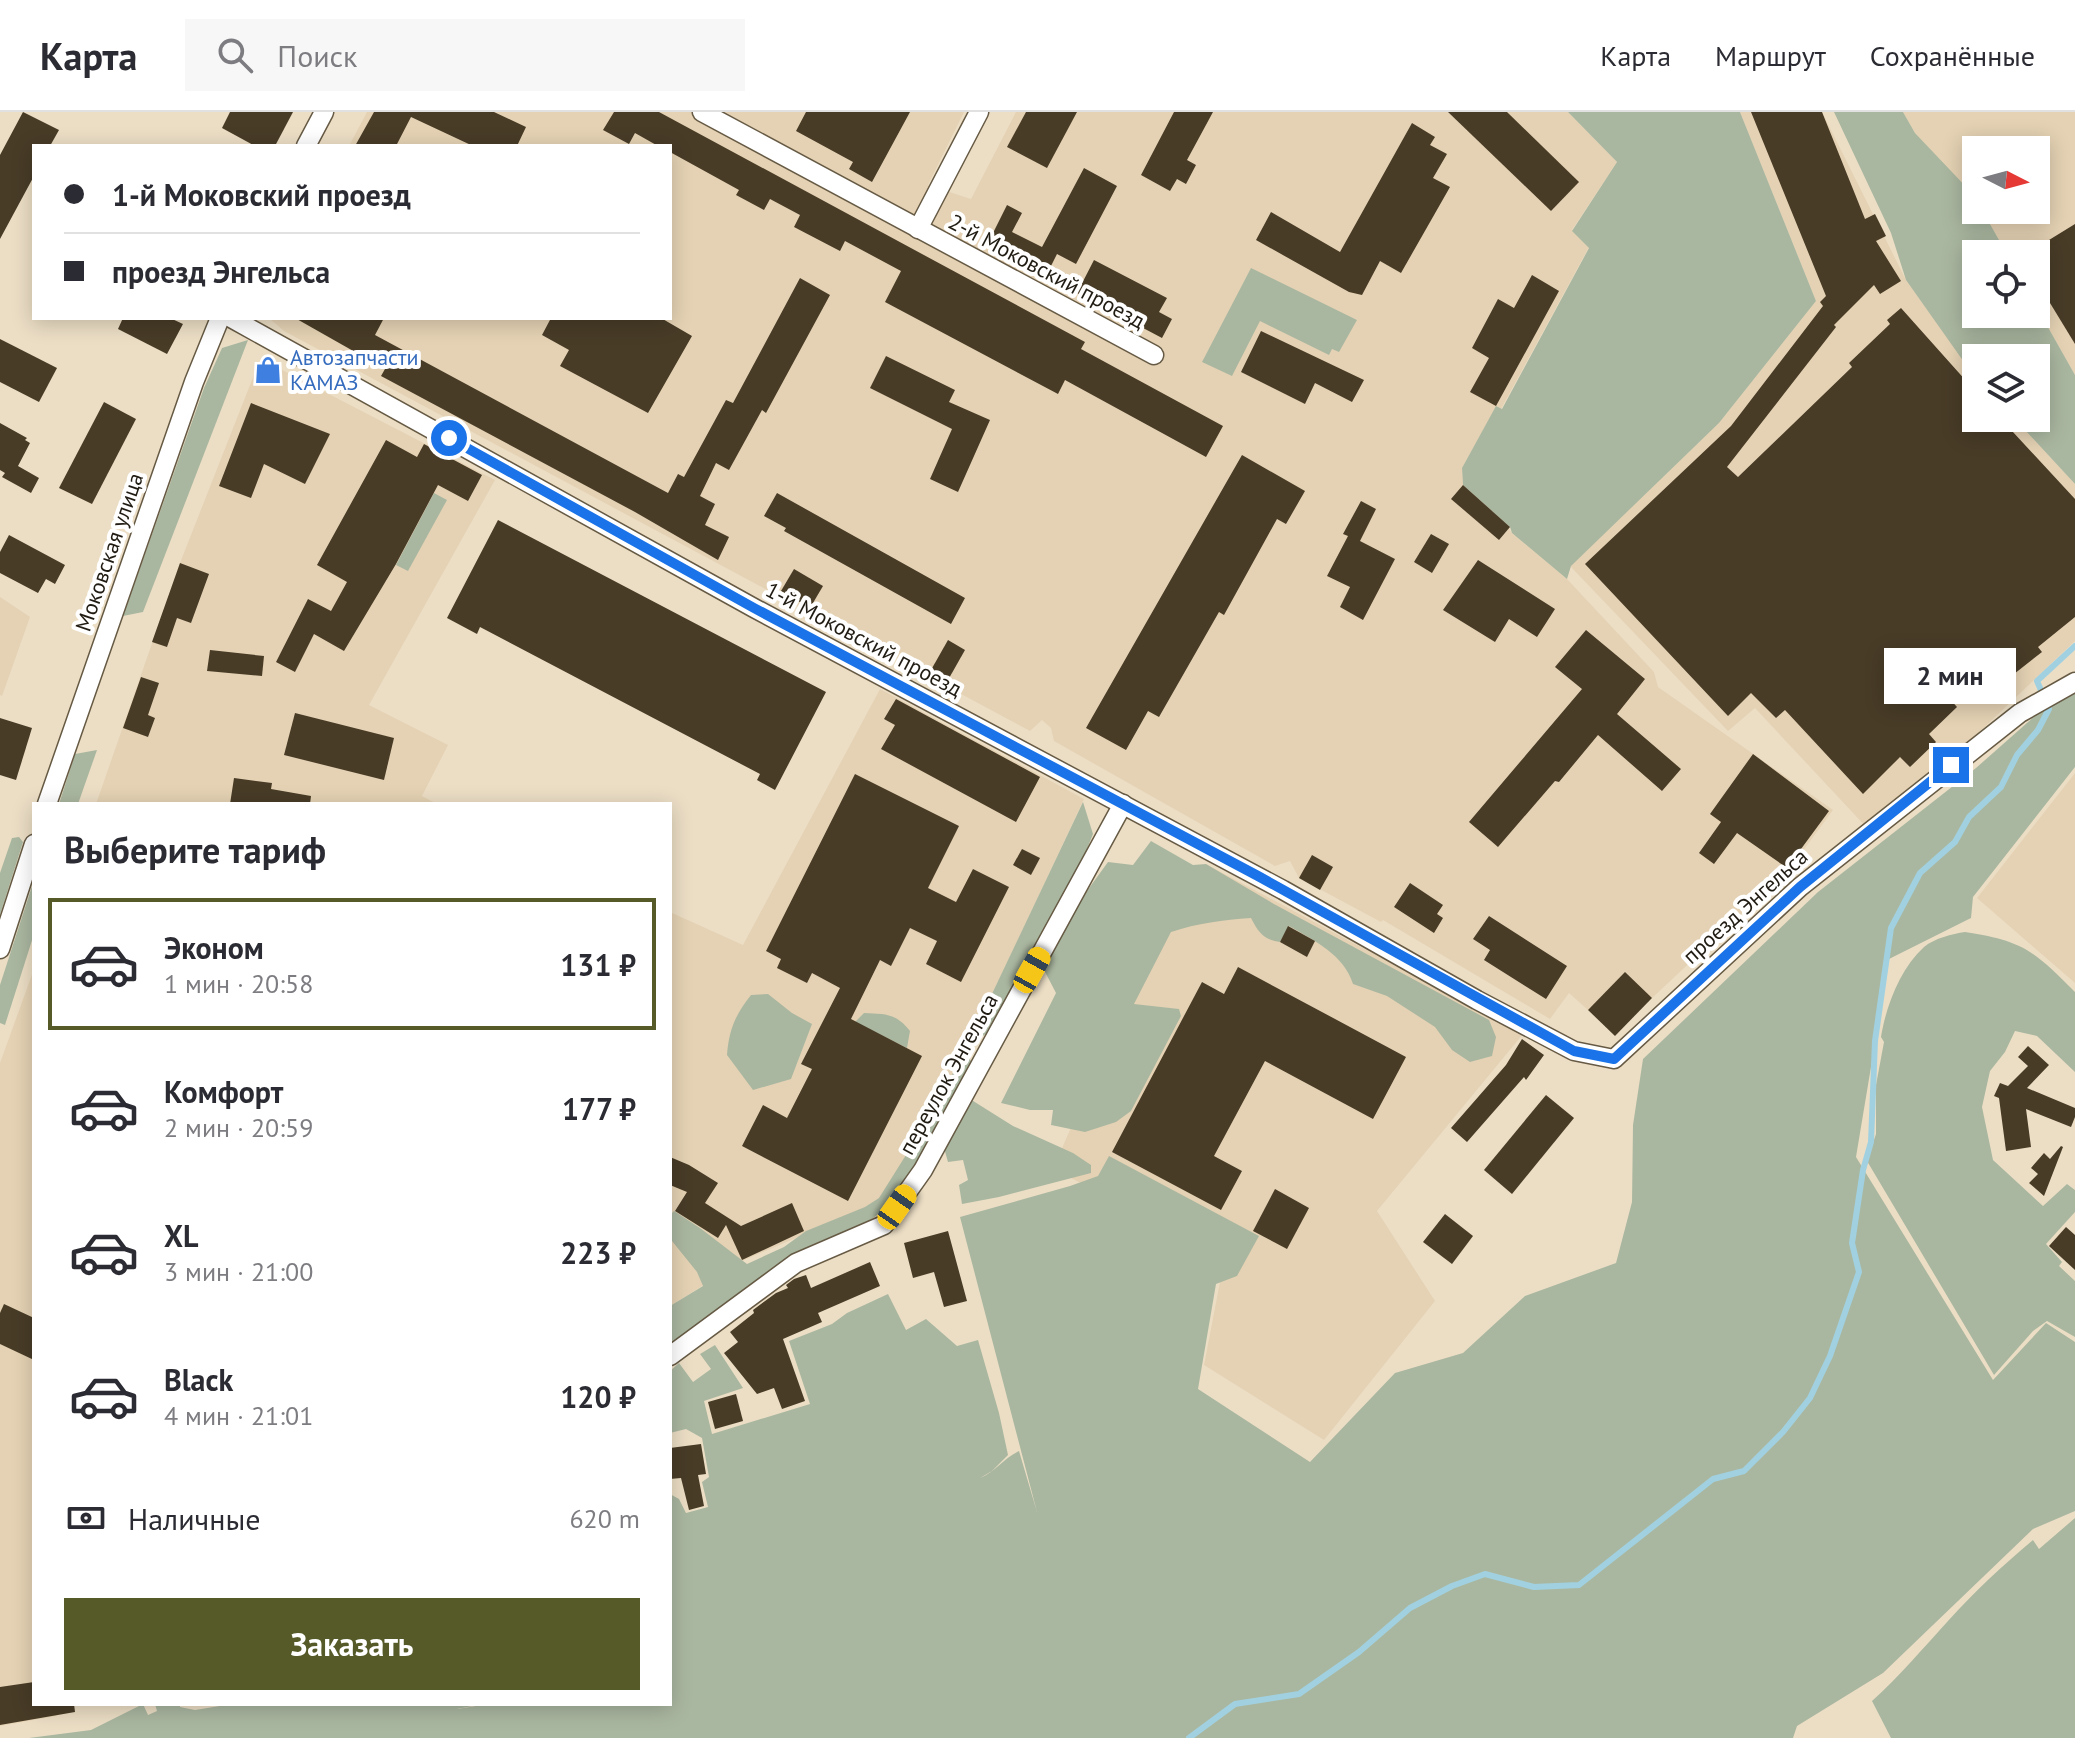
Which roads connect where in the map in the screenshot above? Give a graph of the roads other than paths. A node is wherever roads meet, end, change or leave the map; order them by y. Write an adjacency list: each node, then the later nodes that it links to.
1 (324, 112): 4 (street)
2 (702, 112): 5 (street, 2-й Моковский проезд)
3 (979, 112): 5 (street, 2-й Моковский проезд)
4 (307, 144)
5 (918, 229): 8 (street, 2-й Моковский проезд)
6 (219, 320): 10 (street, Моковская улица)
7 (235, 320): 11 (street, 1-й Моковский проезд)
8 (1154, 355)
9 (2075, 682): 14 (street, проезд Энгельса)
10 (48, 802)
11 (1123, 804): 14 (street, 1-й Моковский проезд); 15 (street, переулок Энгельса)
12 (32, 850): 13 (street)
13 (0, 949)
14 (1477, 1000)
15 (672, 1355)

